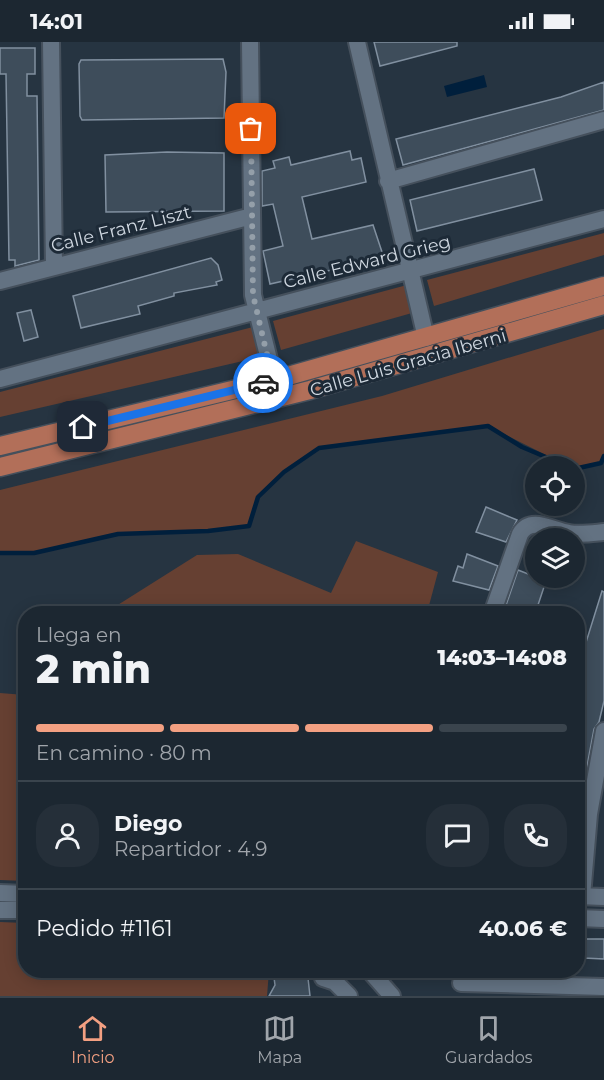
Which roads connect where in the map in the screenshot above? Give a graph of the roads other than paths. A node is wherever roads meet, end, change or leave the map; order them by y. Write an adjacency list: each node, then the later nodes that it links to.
1 (51, 42): 8 (street)
2 (250, 42): 6 (street)
3 (357, 42): 5 (street)
4 (604, 120): 5 (street)
5 (388, 181): 9 (street)
6 (252, 216): 8 (street, Calle Franz Liszt); 13 (street)
7 (604, 219): 9 (street, Calle Edward Grieg)
8 (54, 267): 10 (street, Calle Franz Liszt)
9 (409, 271): 13 (street, Calle Edward Grieg); 14 (street)
10 (0, 281)
11 (604, 286): 14 (main road, Calle Luis Gracia Iberni)
12 (604, 305): 18 (main road, Calle Luis Gracia Iberni)
13 (256, 311): 15 (street, Calle Edward Grieg); 16 (street)
14 (426, 338): 16 (main road, Calle Luis Gracia Iberni)
15 (0, 378)
16 (273, 380): 17 (main road, Calle Luis Gracia Iberni)
17 (0, 446)
18 (0, 466)
19 (604, 532): 20 (street)
20 (495, 606)
21 (604, 731): 22 (street)
22 (585, 850)
23 (0, 893): 24 (street)
24 (18, 894)
25 (585, 896): 26 (street)
26 (604, 897)
27 (0, 910): 28 (street)
28 (18, 910)
29 (585, 918): 30 (street)
30 (604, 919)
31 (323, 978): 36 (street)
32 (376, 978): 37 (street)
33 (461, 983): 35 (street)
34 (604, 987): 35 (street)
35 (519, 990)
36 (349, 996)
37 (392, 996)

